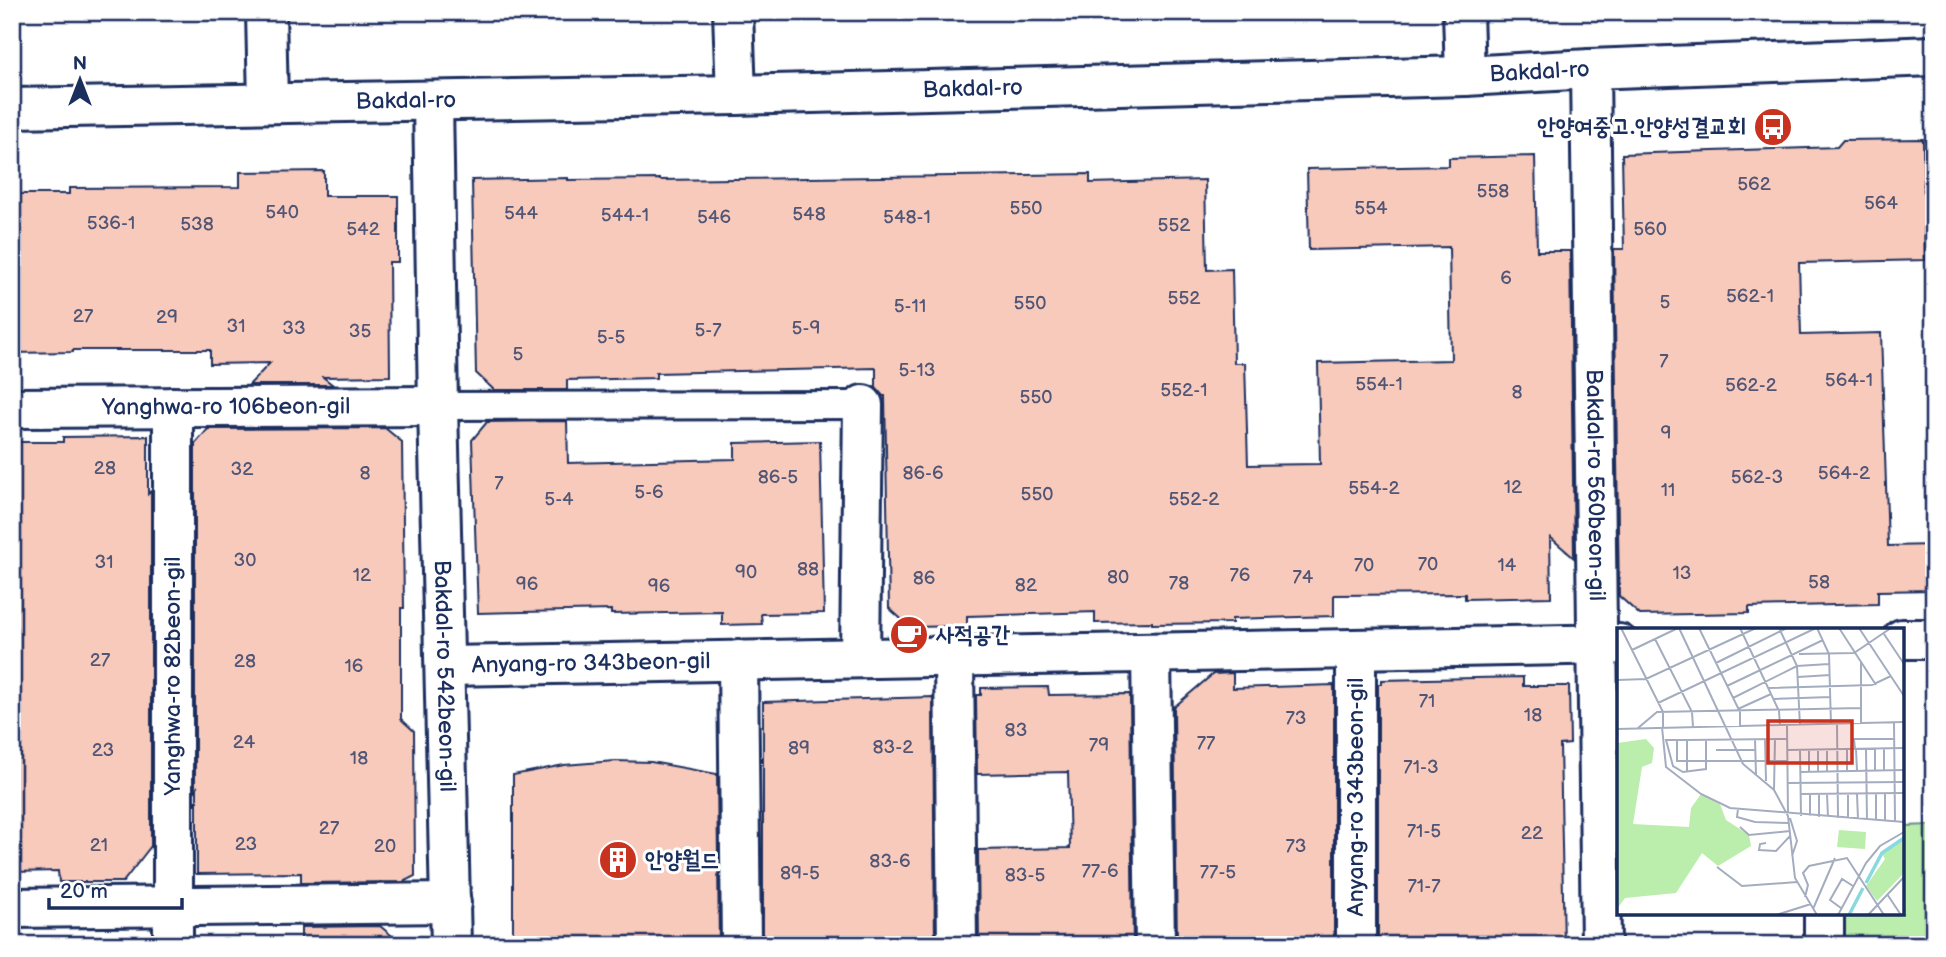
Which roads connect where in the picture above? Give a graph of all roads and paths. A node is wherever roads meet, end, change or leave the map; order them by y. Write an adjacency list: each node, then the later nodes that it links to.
1 (266, 12): 9 (street)
2 (733, 12): 7 (street)
3 (1464, 12): 6 (street)
4 (1934, 56): 5 (street, Bakdal-ro)
5 (1590, 69): 6 (street, Bakdal-ro); 17 (street, Bakdal-ro 560beon-gil)
6 (1465, 76): 7 (street, Bakdal-ro)
7 (736, 95): 8 (street, Bakdal-ro)
8 (433, 102): 9 (street, Bakdal-ro); 12 (street, Bakdal-ro 542beon-gil)
9 (268, 103): 10 (street, Bakdal-ro)
10 (12, 108)
11 (863, 405): 12 (lane); 21 (street)
12 (438, 406): 13 (street, Yanghwa-ro 106beon-gil); 23 (street, Bakdal-ro 542beon-gil)
13 (173, 407): 14 (street, Yanghwa-ro 106beon-gil); 25 (street, Yanghwa-ro 82beon-gil)
14 (12, 408)
15 (1904, 639): 16 (street)
16 (1934, 639)
17 (1608, 644): 18 (street, Anyang-ro 343beon-gil); 34 (street, Bakdal-ro 560beon-gil)
18 (1356, 649): 19 (street, Anyang-ro 343beon-gil); 33 (street, Anyang-ro 343beon-gil)
19 (1151, 653): 20 (street, Anyang-ro 343beon-gil); 32 (street)
20 (954, 657): 21 (street, Anyang-ro 343beon-gil); 31 (street)
21 (860, 658): 22 (street, Anyang-ro 343beon-gil)
22 (738, 660): 23 (street, Anyang-ro 343beon-gil); 30 (street, Anyang-ro 343beon-gil)
23 (446, 666): 24 (street, Bakdal-ro 542beon-gil)
24 (451, 903): 25 (street); 29 (street, Bakdal-ro 542beon-gil)
25 (173, 907): 26 (street); 28 (street, Yanghwa-ro 82beon-gil)
26 (12, 908)
27 (1824, 915): 35 (street)
28 (173, 945)
29 (451, 945)
30 (741, 945)
31 (957, 945)
32 (1155, 945)
33 (1356, 945)
34 (1601, 945)
35 (1824, 945)

